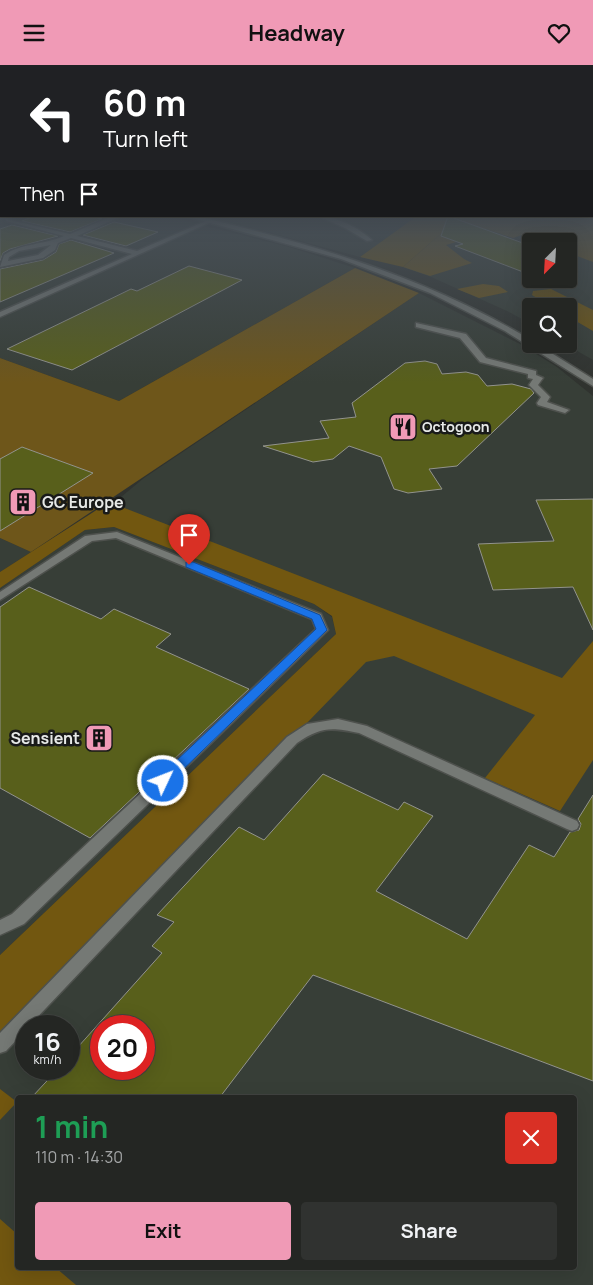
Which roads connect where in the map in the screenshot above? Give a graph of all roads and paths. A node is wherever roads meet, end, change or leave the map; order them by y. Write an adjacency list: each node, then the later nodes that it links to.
1 (100, 270): 3 (street)
2 (375, 270): 5 (street)
3 (0, 315)
4 (419, 325): 8 (street)
5 (522, 337)
6 (548, 353): 7 (street)
7 (593, 383)
8 (565, 410)
9 (0, 597): 11 (street)
10 (572, 825): 12 (street)
11 (0, 928)
12 (0, 1045)

